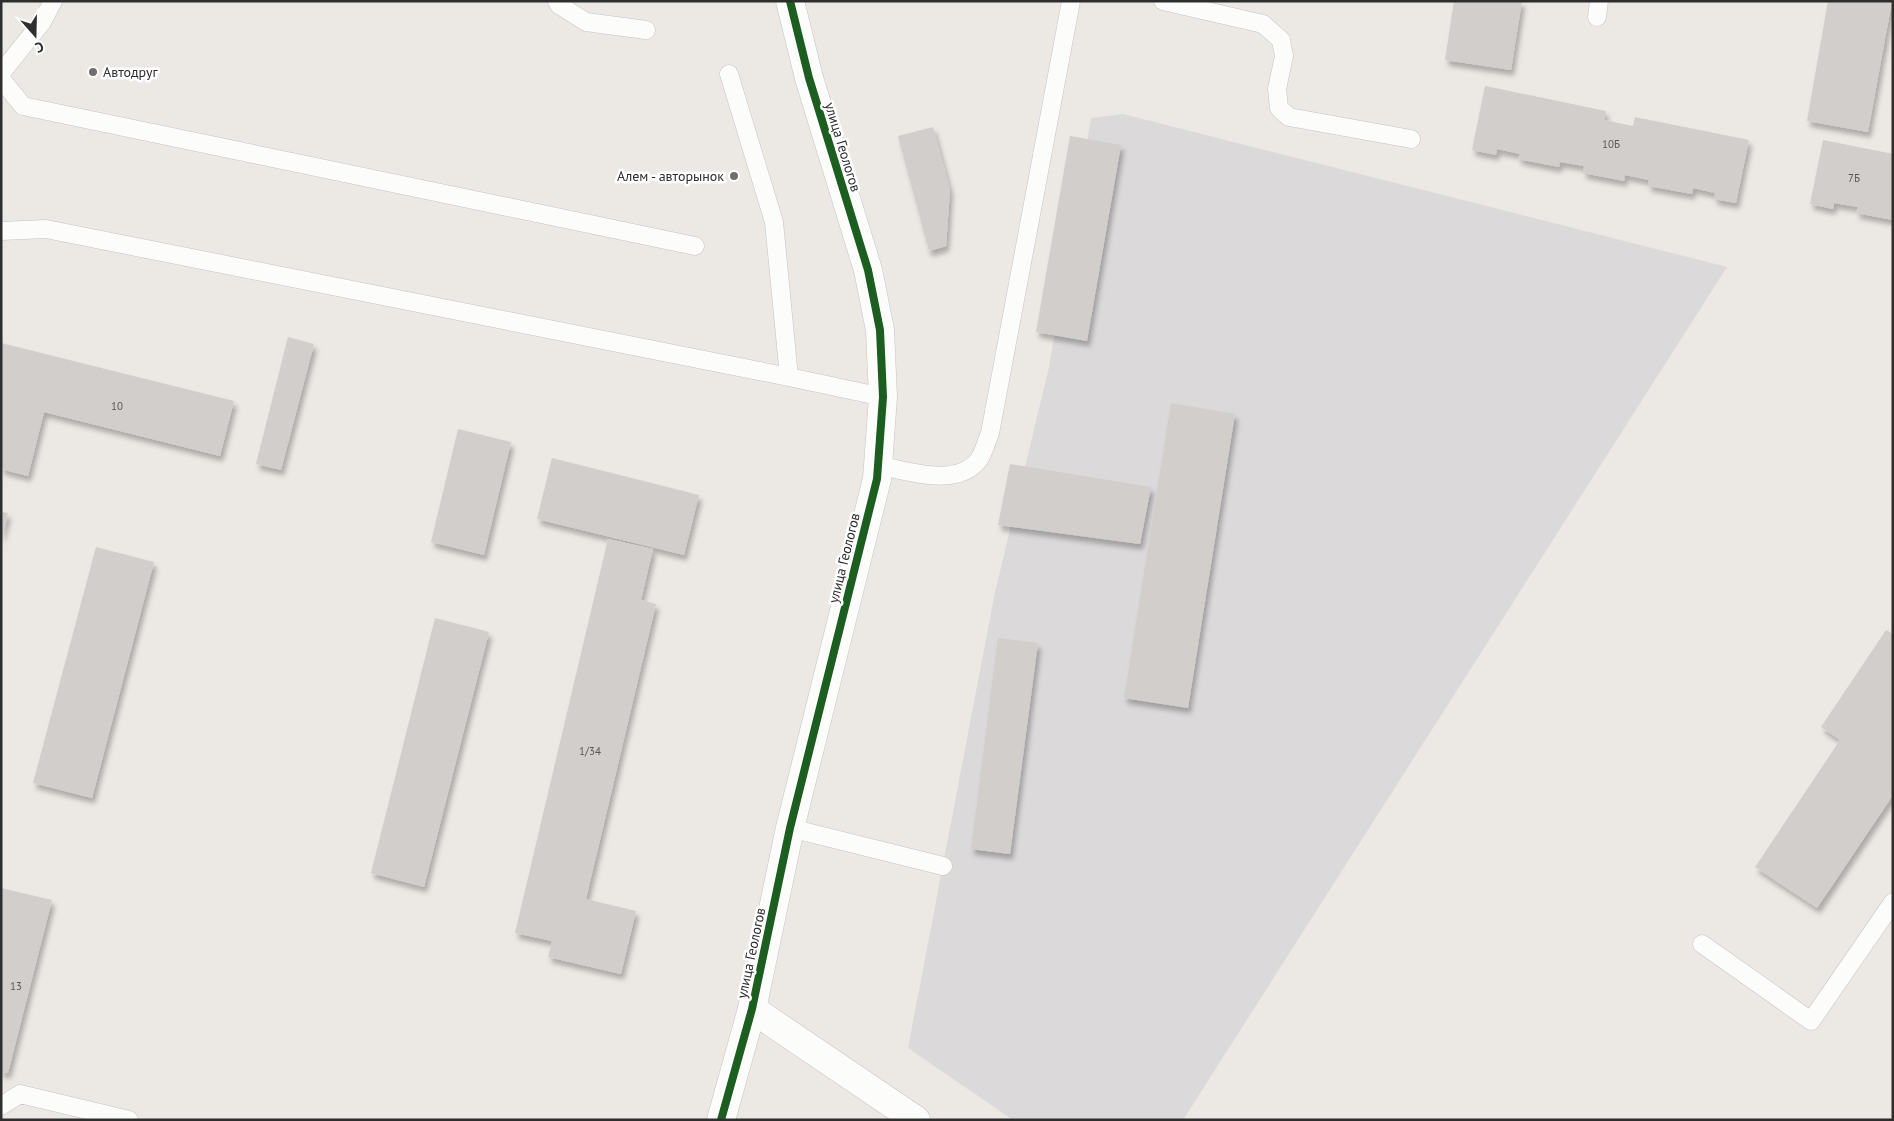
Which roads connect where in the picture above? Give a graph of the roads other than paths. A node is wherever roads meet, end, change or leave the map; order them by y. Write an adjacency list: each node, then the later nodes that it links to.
1 (53, 1): 7 (lane)
2 (557, 1): 6 (lane)
3 (790, 1): 14 (street, улица Геологов)
4 (1071, 1): 15 (lane)
5 (1163, 1): 10 (lane)
6 (646, 30)
7 (1, 73)
8 (728, 74): 13 (lane)
9 (1, 79): 12 (lane)
10 (1411, 139)
11 (1, 231): 13 (lane)
12 (695, 246)
13 (789, 377): 14 (lane)
14 (883, 397): 15 (street, улица Геологов)
15 (878, 465): 16 (street, улица Геологов)
16 (790, 828): 17 (lane); 20 (street, улица Геологов)
17 (943, 866)
18 (1893, 902): 19 (lane)
19 (1702, 944)
20 (752, 1009): 23 (street, улица Геологов); 24 (street)
21 (1, 1106): 22 (lane)
22 (129, 1120)
23 (721, 1120)
24 (916, 1120)

